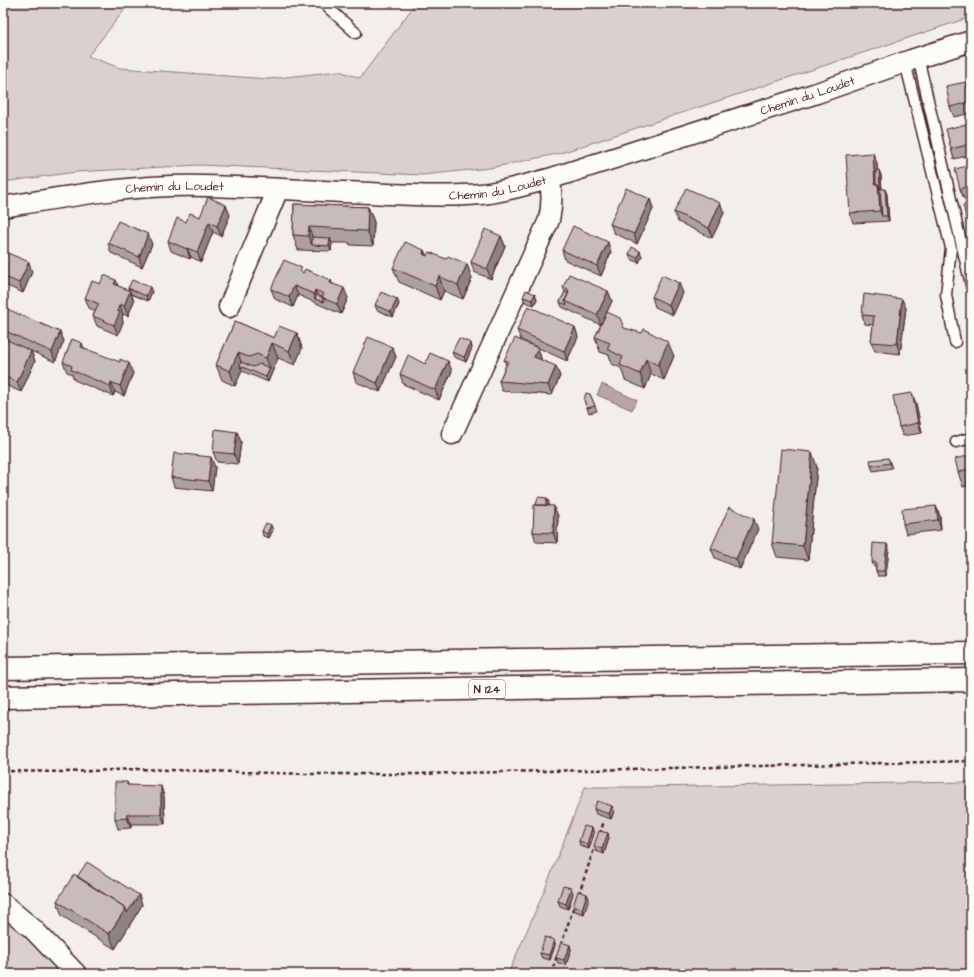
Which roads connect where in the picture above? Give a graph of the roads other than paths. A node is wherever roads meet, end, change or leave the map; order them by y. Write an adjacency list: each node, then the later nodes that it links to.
1 (323, 3): 2 (lane)
2 (356, 33)
3 (971, 41): 4 (street, Chemin du Loudet)
4 (912, 60): 5 (street, Chemin du Loudet); 8 (lane); 10 (lane)
5 (549, 179): 6 (street, Chemin du Loudet); 11 (street)
6 (278, 189): 7 (street, Chemin du Loudet); 9 (street)
7 (3, 207)
8 (971, 285)
9 (229, 307)
10 (955, 342)
11 (452, 434)
12 (971, 438): 13 (lane)
13 (956, 442)
14 (971, 653): 15 (highway)
15 (3, 668)
16 (971, 680): 17 (highway, N 124)
17 (3, 697)
18 (3, 904): 19 (street)
19 (76, 974)

